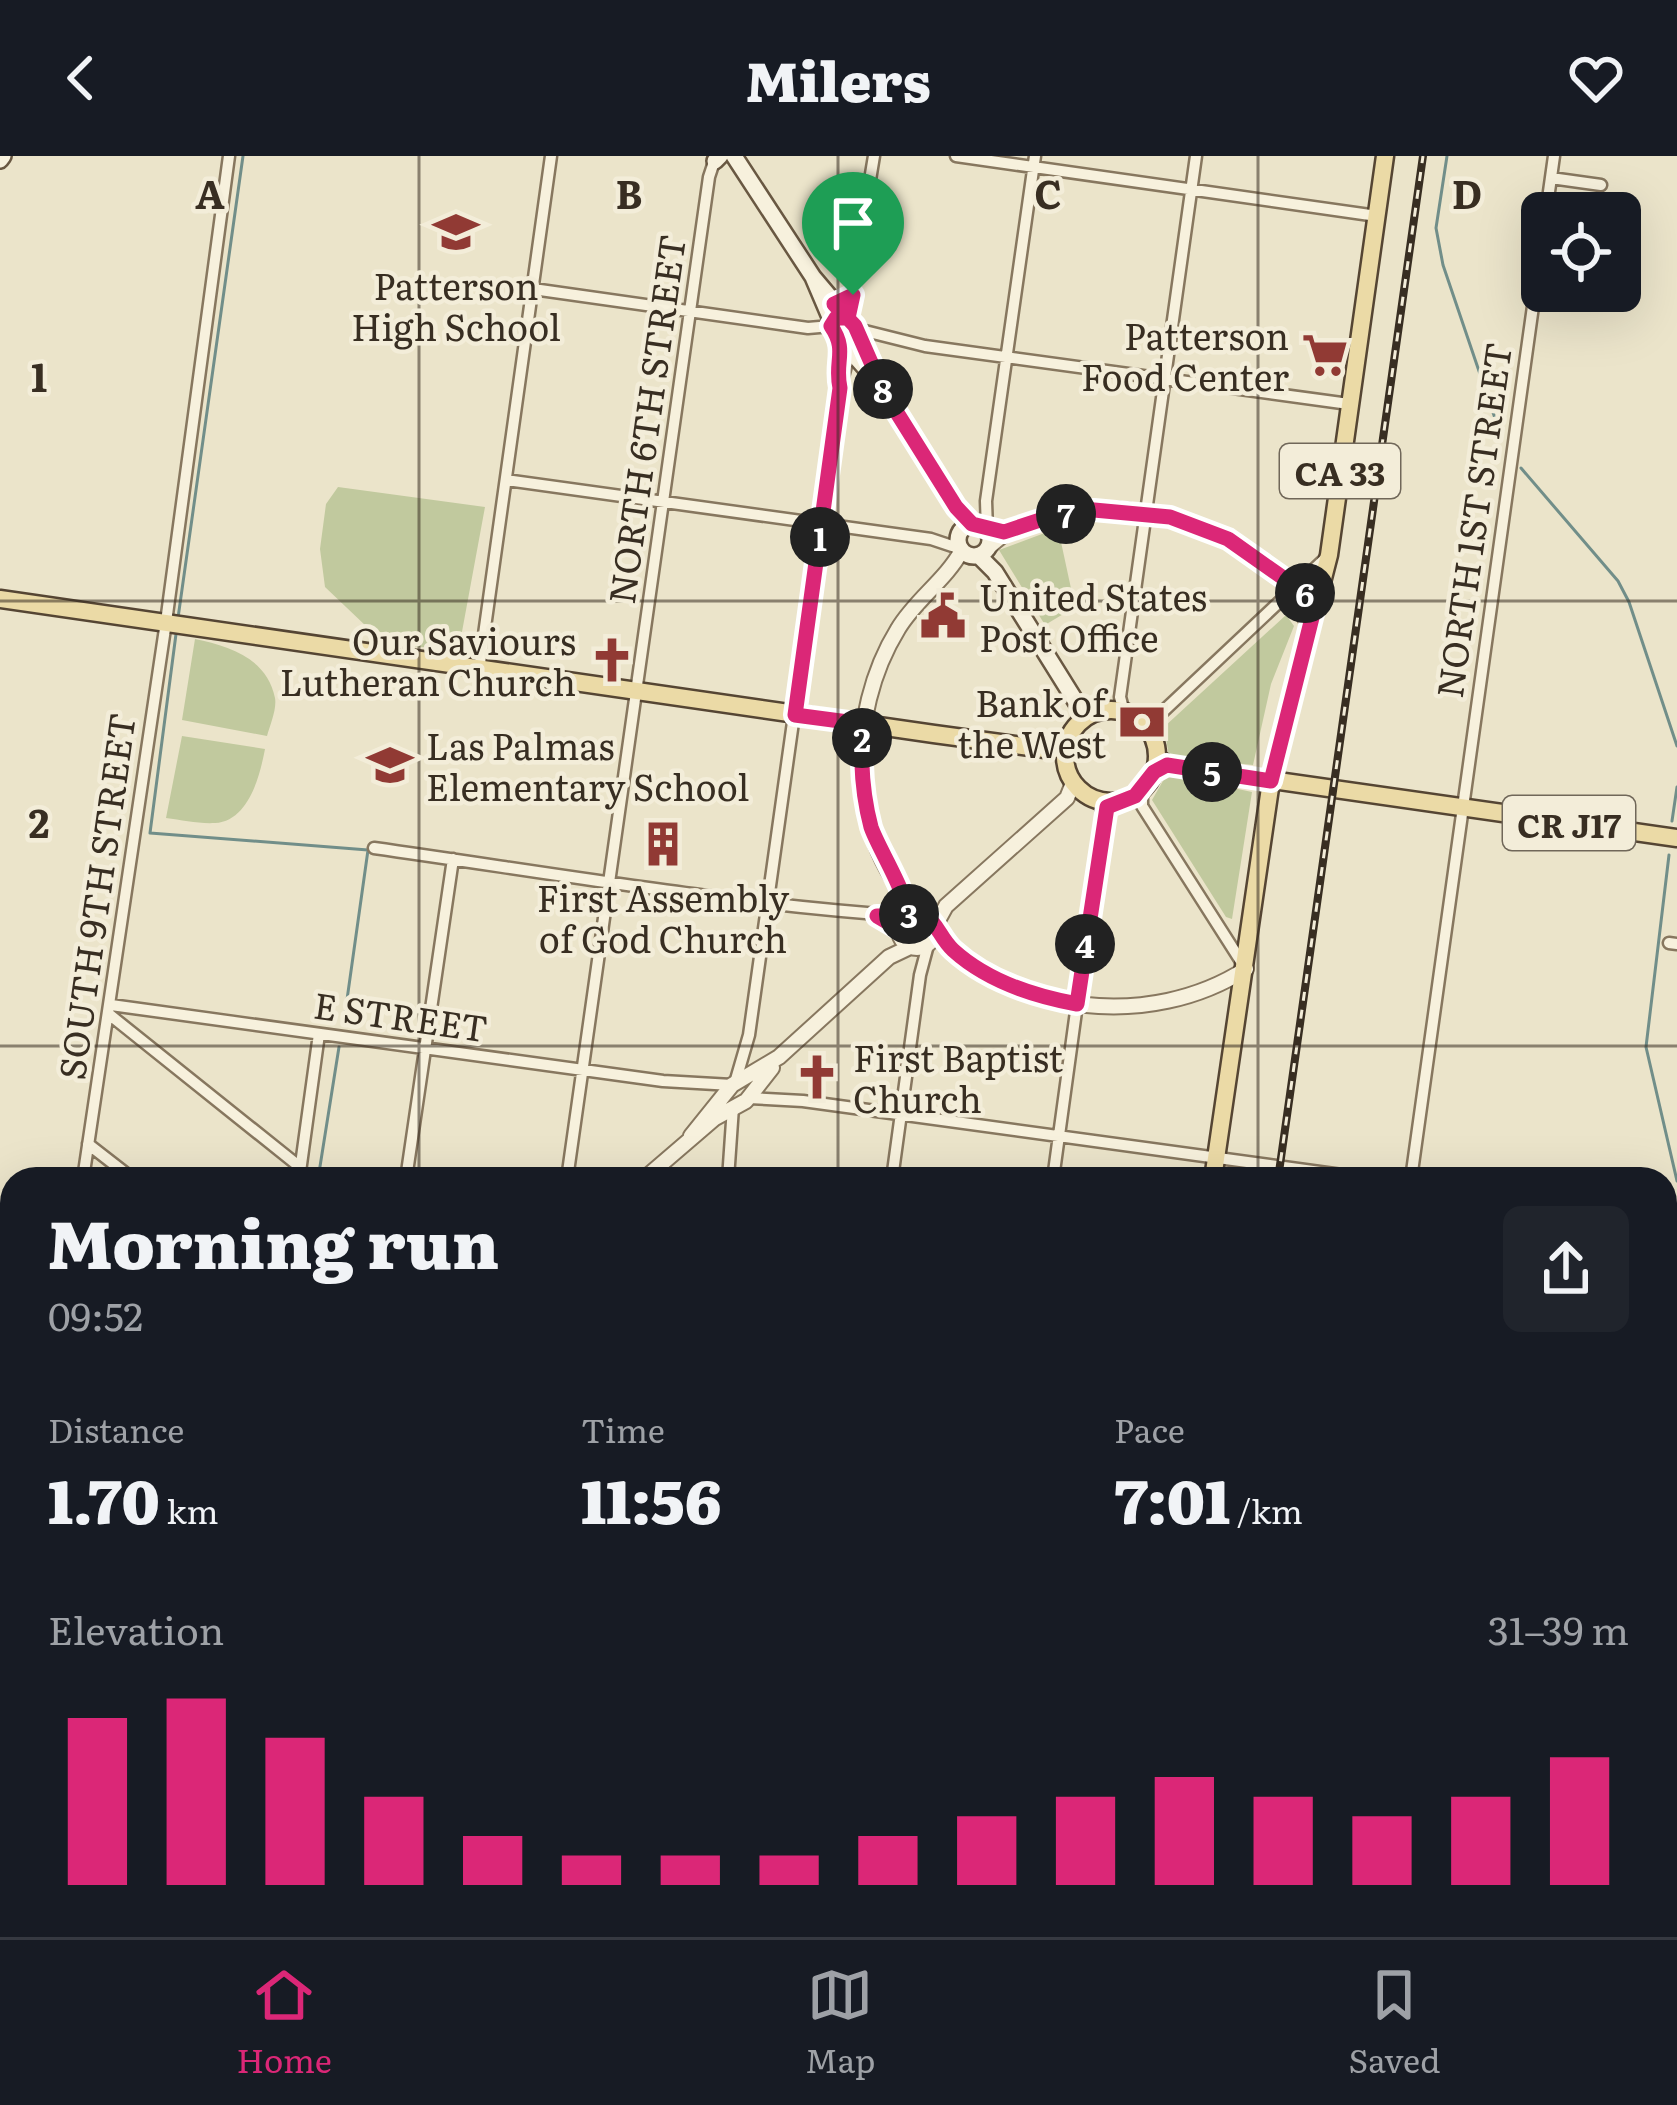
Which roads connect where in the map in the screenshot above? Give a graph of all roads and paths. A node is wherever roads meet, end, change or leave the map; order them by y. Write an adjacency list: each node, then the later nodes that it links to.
1 (229, 156): 35 (street, SOUTH 9TH STREET)
2 (550, 156): 16 (street)
3 (737, 156): 20 (main road)
4 (874, 156): 17 (street)
5 (956, 156): 10 (street)
6 (1196, 156): 13 (street)
7 (1385, 156): 15 (main road, CA 33)
8 (1554, 156): 11 (street)
9 (713, 161): 18 (street, NORTH 6TH STREET)
10 (1034, 162): 13 (street); 21 (street)
11 (1551, 178): 12 (street); 14 (street)
12 (1601, 185)
13 (1191, 189): 15 (street); 22 (street)
14 (1549, 192)
15 (1377, 216): 24 (main road, CA 33)
16 (532, 290): 18 (street); 25 (street)
17 (854, 290): 20 (main road); 20 (street)
18 (691, 312): 20 (street); 26 (street, NORTH 6TH STREET)
19 (1532, 312): 47 (street, NORTH 1ST STREET)
20 (848, 334): 21 (street); 23 (street); 23 (main road); 29 (main road)
21 (1007, 357): 22 (street); 29 (street)
22 (1165, 379): 24 (street); 27 (street)
23 (843, 380): 28 (street)
24 (1349, 404): 30 (main road, CA 33)
25 (506, 480): 26 (street); 37 (street)
26 (664, 502): 28 (street); 38 (street, NORTH 6TH STREET)
27 (1146, 512): 29 (street); 31 (street); 41 (street)
28 (822, 525): 29 (street); 40 (street)
29 (974, 540): 39 (main road); 42 (street)
30 (1329, 555): 31 (street); 32 (main road, CA 33)
31 (1296, 587): 32 (street); 34 (street)
32 (1317, 598): 36 (main road, CA 33)
33 (0, 599): 35 (main road)
34 (1281, 601): 36 (street); 41 (street)
35 (166, 622): 37 (main road); 56 (street, SOUTH 9TH STREET)
36 (1309, 628): 45 (main road, CA 33)
37 (479, 670): 38 (main road)
38 (638, 692): 40 (main road); 51 (street, NORTH 6TH STREET)
39 (1082, 714): 41 (main road); 43 (main road)
40 (795, 715): 42 (main road); 52 (street)
41 (1134, 715): 44 (main road)
42 (863, 724): 43 (main road); 53 (street)
43 (1061, 751): 46 (main road)
44 (1159, 765): 45 (main road, CR J17); 46 (main road)
45 (1271, 781): 47 (main road, CR J17); 54 (main road, CA 33)
46 (1105, 800): 53 (street); 54 (street); 55 (street)
47 (1462, 808): 48 (main road, CR J17); 80 (street, NORTH 1ST STREET)
48 (1677, 838)
49 (374, 848): 50 (street)
50 (452, 859): 51 (street); 59 (street)
51 (610, 880): 52 (street); 60 (street, NORTH 6TH STREET)
52 (767, 902): 53 (street); 58 (street)
53 (918, 930): 55 (street); 61 (street); 62 (street)
54 (1246, 969): 55 (street); 67 (main road, CA 33)
55 (1077, 1004): 64 (street)
56 (110, 1010): 57 (street, E STREET); 65 (street, SOUTH 9TH STREET); 70 (street)
57 (319, 1034): 59 (street, E STREET); 71 (street)
58 (749, 1035): 61 (street); 61 (street)
59 (425, 1048): 60 (street, E STREET); 72 (street)
60 (583, 1070): 61 (street, E STREET); 73 (street, NORTH 6TH STREET)
61 (741, 1092): 62 (street, E STREET); 63 (street); 63 (street); 66 (street); 66 (street)
62 (901, 1114): 64 (street, E STREET); 76 (street)
63 (691, 1136): 74 (street)
64 (1058, 1136): 67 (street, E STREET); 77 (street)
65 (88, 1144): 68 (street, SOUTH 9TH STREET); 69 (street)
66 (731, 1152): 75 (street)
67 (1216, 1159): 78 (main road, CA 33); 79 (street, E STREET)
68 (85, 1167)
69 (118, 1167)
70 (292, 1167)
71 (300, 1167)
72 (408, 1167)
73 (569, 1167)
74 (657, 1167)
75 (729, 1167)
76 (894, 1167)
77 (1054, 1167)
78 (1215, 1167)
79 (1278, 1167)
80 (1413, 1167)

